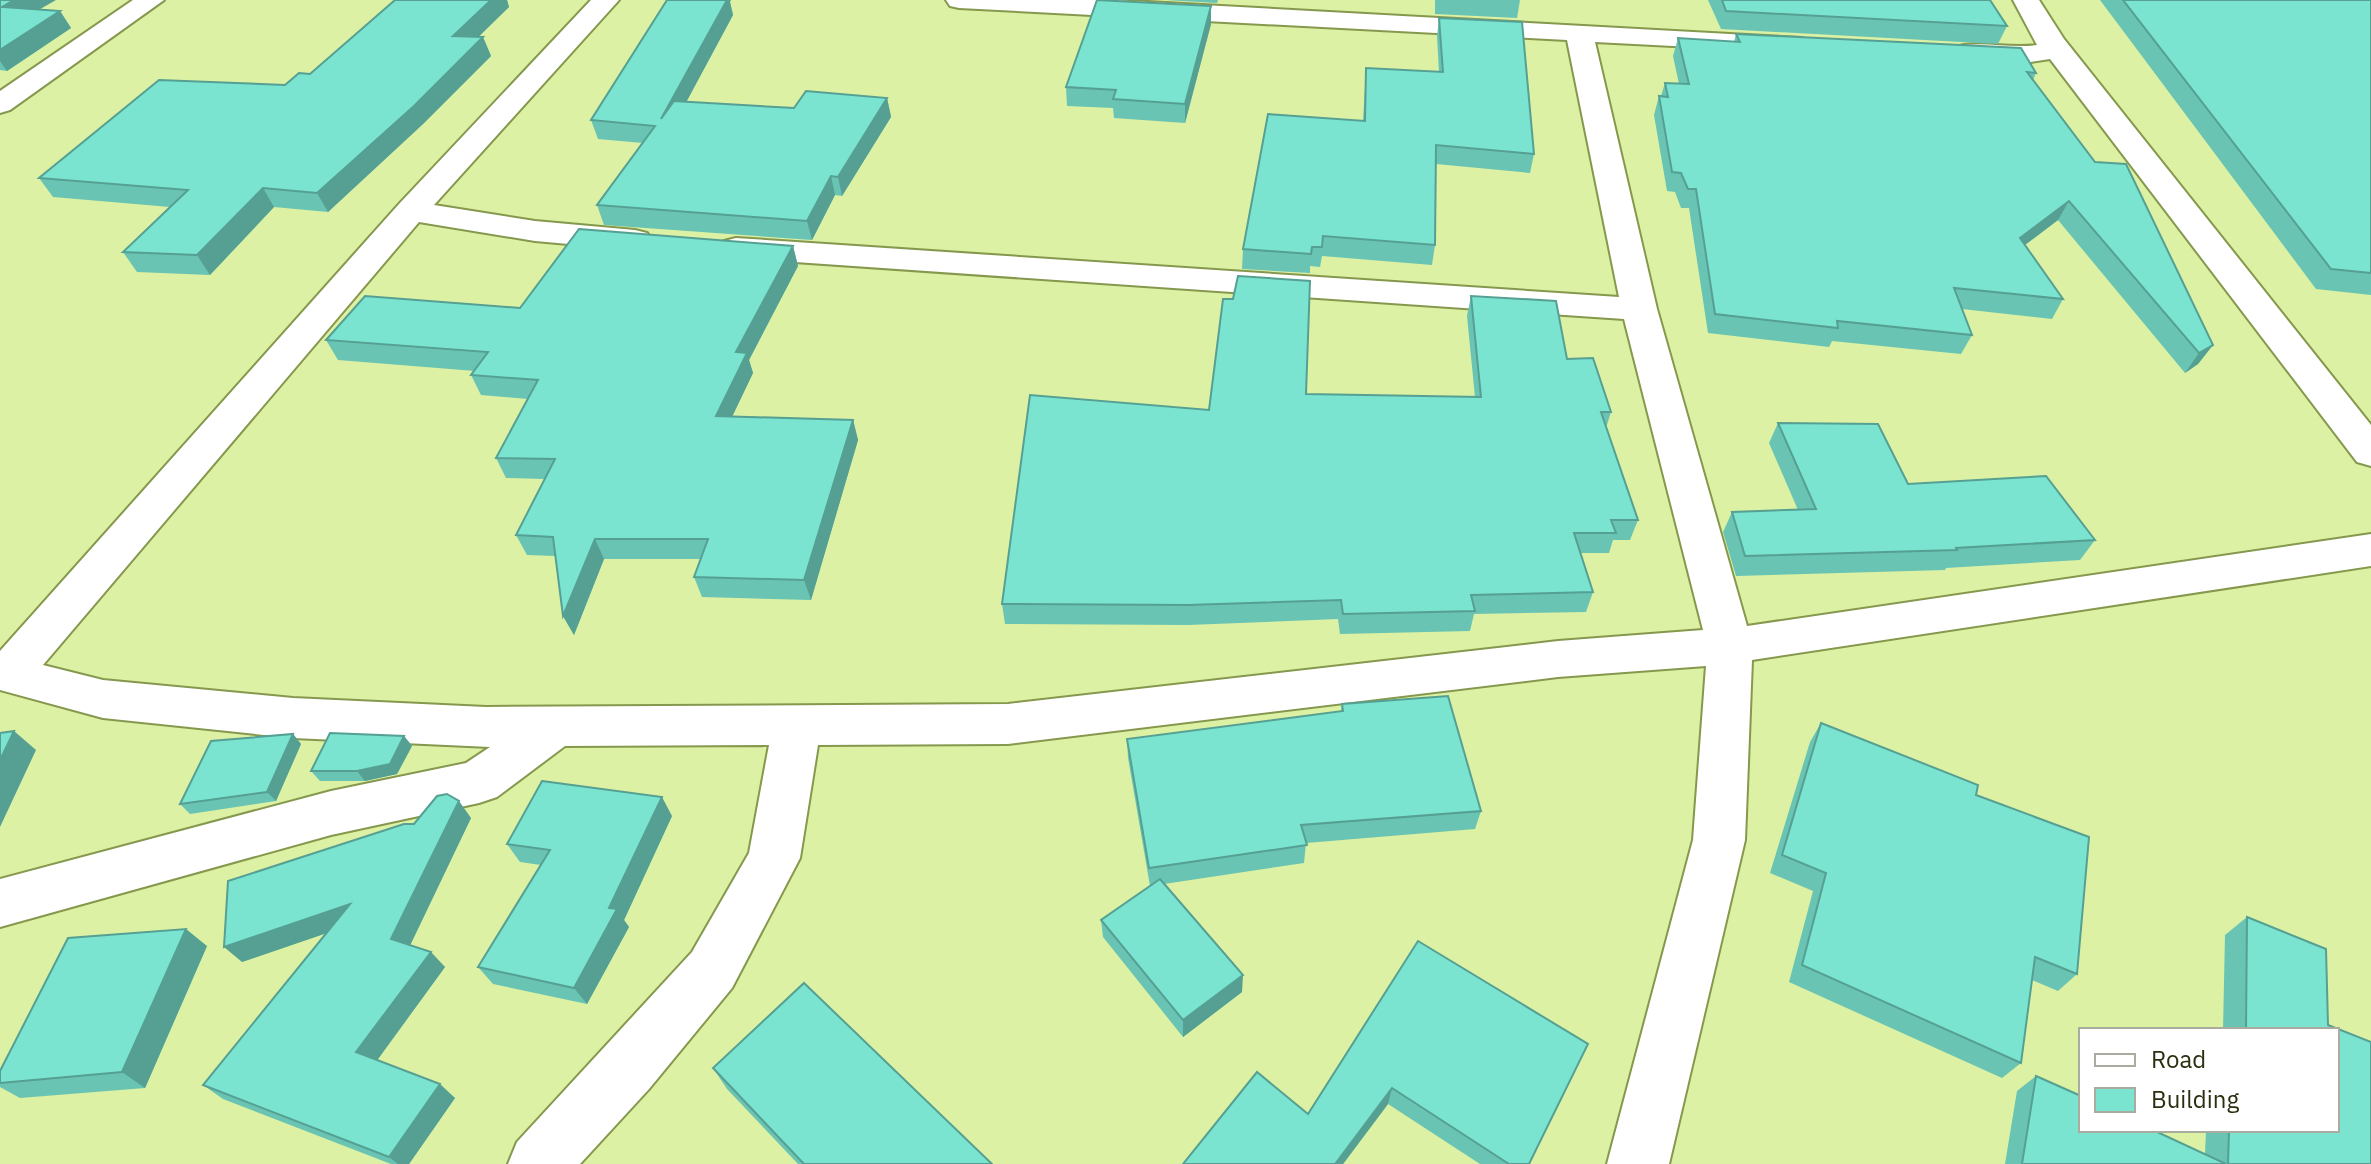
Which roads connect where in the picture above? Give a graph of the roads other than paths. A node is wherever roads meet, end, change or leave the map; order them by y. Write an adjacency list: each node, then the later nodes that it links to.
1 (151, 0): 10 (street)
2 (606, 0): 11 (street)
3 (959, 0): 5 (street)
4 (2026, 0): 7 (street)
5 (1059, 2): 6 (street)
6 (1579, 32): 8 (street); 12 (street)
7 (2052, 43): 9 (street); 13 (street)
8 (1814, 45)
9 (1940, 52)
10 (0, 104)
11 (411, 211): 12 (street); 16 (street)
12 (1639, 309): 15 (street)
13 (2371, 452)
14 (2371, 550): 15 (street)
15 (1730, 646): 17 (street); 21 (street)
16 (4, 673): 18 (street)
17 (797, 727): 18 (street); 20 (street)
18 (554, 728): 19 (street)
19 (0, 903)
20 (539, 1164)
21 (1638, 1164)

